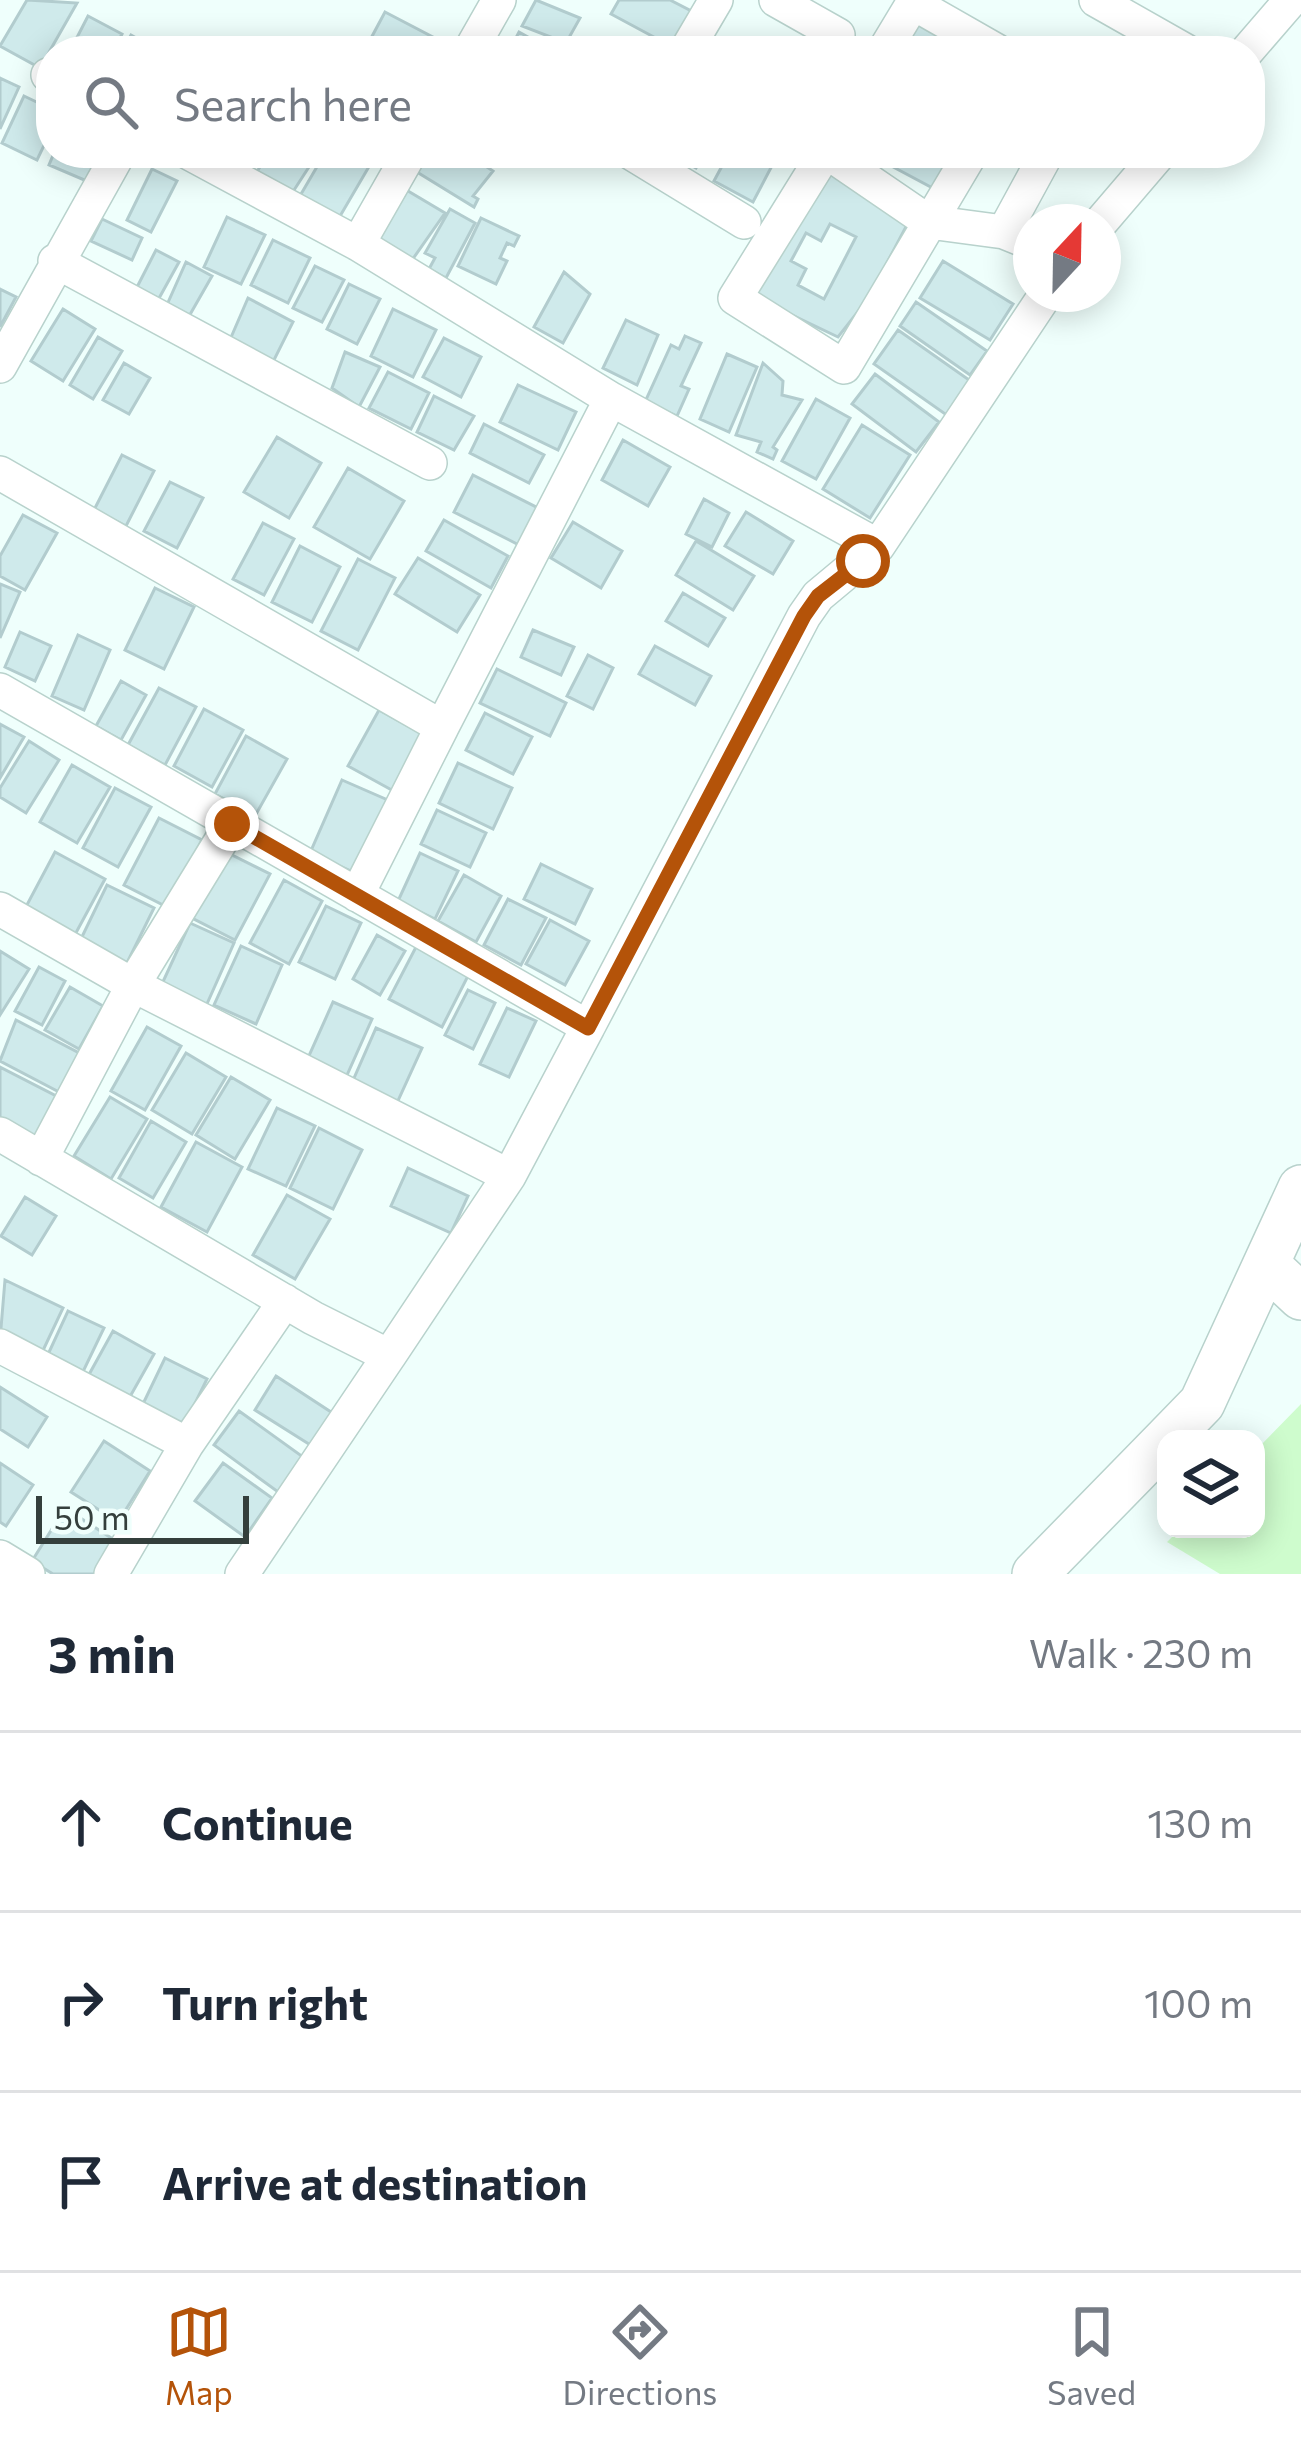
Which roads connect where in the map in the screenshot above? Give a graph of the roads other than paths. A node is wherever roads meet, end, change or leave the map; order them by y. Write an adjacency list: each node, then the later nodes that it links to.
1 (499, 0): 7 (street)
2 (716, 0): 8 (street)
3 (776, 0): 6 (street)
4 (1096, 0): 11 (street)
5 (1291, 0): 12 (street)
6 (838, 35)
7 (479, 36)
8 (695, 36)
9 (893, 36): 10 (street)
10 (971, 36)
11 (1160, 36)
12 (1260, 36)
13 (110, 168): 28 (street)
14 (217, 168): 27 (street)
15 (401, 168): 27 (street)
16 (653, 168): 24 (street)
17 (816, 168): 25 (street)
18 (848, 168): 25 (street)
19 (961, 168): 25 (street)
20 (1042, 168): 22 (street)
21 (1147, 168): 23 (street)
22 (1030, 204)
23 (1116, 204)
24 (744, 222)
25 (929, 222): 26 (street)
26 (1013, 237)
27 (358, 244): 31 (street)
28 (55, 261): 30 (street); 32 (street)
29 (1034, 312): 34 (street)
30 (0, 367)
31 (611, 399): 34 (street); 36 (street)
32 (430, 463)
33 (0, 473): 36 (street)
34 (878, 546): 41 (street)
35 (0, 690): 37 (street)
36 (442, 727): 38 (street)
37 (232, 824): 38 (street); 40 (street)
38 (357, 895): 41 (street)
39 (0, 909): 40 (street)
40 (133, 986): 43 (street); 44 (street)
41 (588, 1028): 44 (street)
42 (0, 1134): 43 (street)
43 (41, 1159): 48 (street)
44 (509, 1176): 50 (street)
45 (1301, 1188): 46 (main road)
46 (1266, 1264): 47 (main road); 51 (main road)
47 (1301, 1297)
48 (285, 1301): 50 (street); 52 (street)
49 (0, 1346): 52 (street)
50 (388, 1356): 57 (street)
51 (1176, 1430)
52 (187, 1444): 56 (street)
53 (1157, 1450): 58 (main road)
54 (0, 1557): 55 (street)
55 (28, 1574)
56 (111, 1574)
57 (242, 1574)
58 (1035, 1574)

